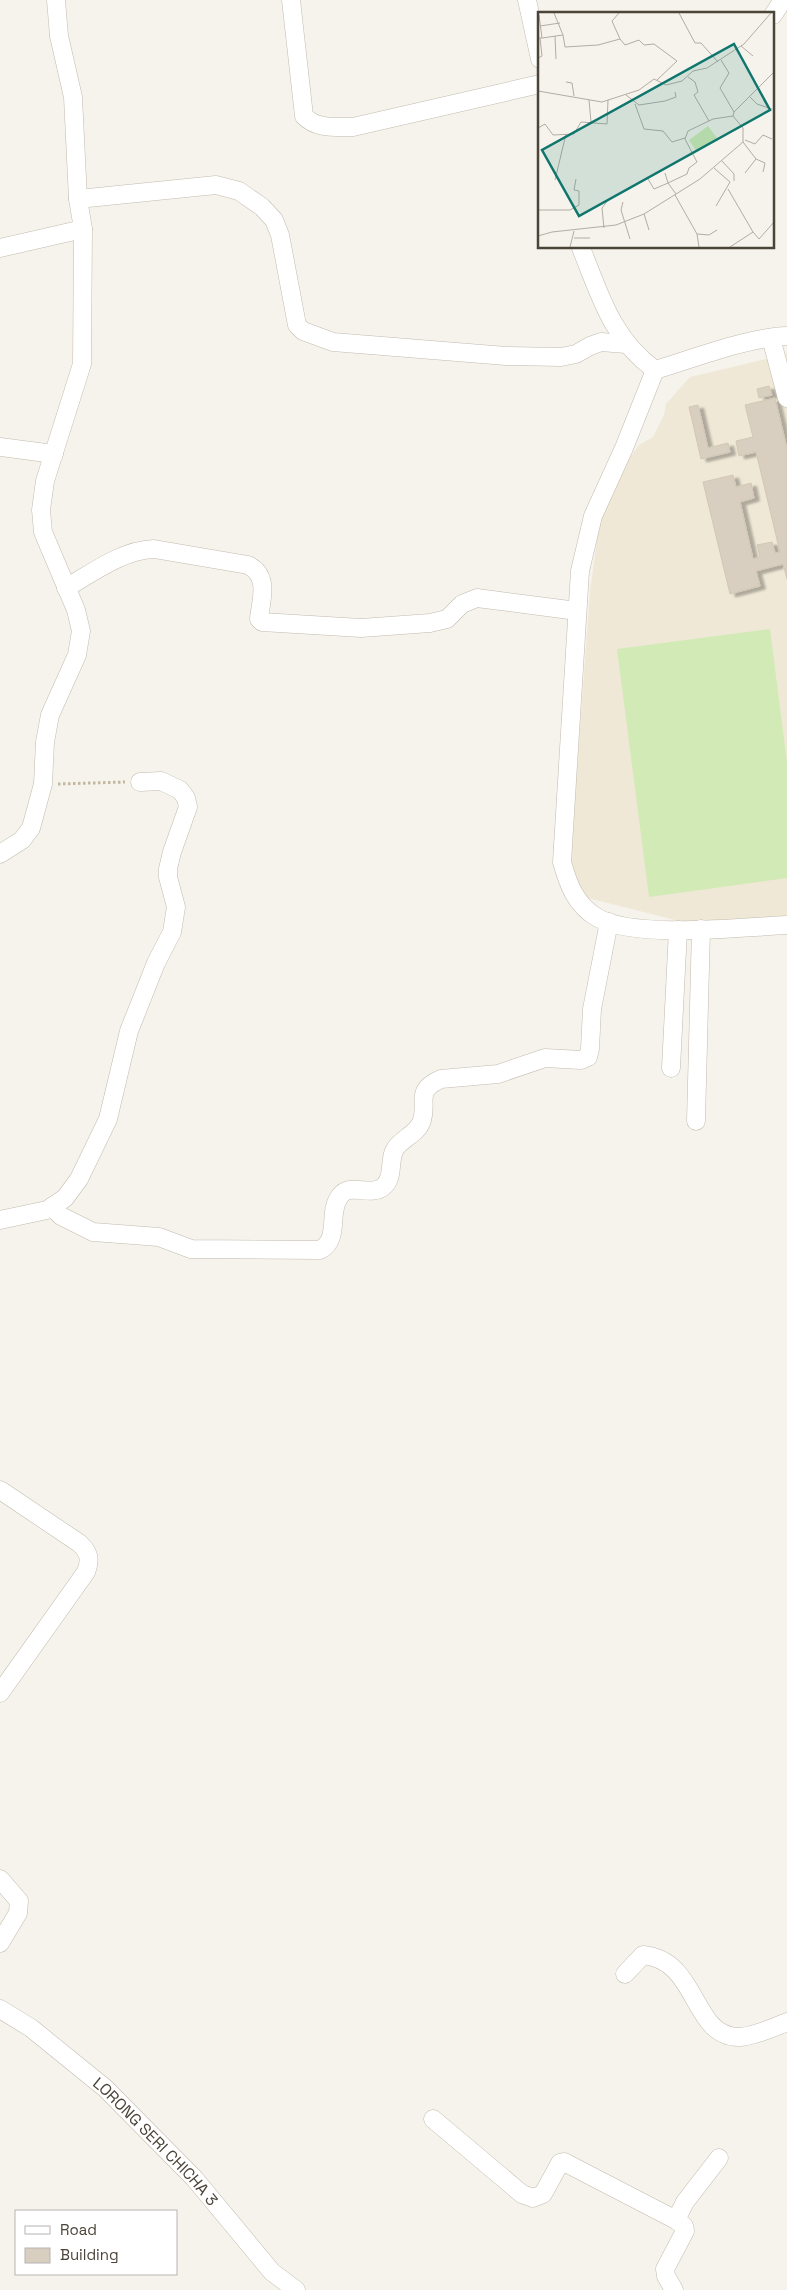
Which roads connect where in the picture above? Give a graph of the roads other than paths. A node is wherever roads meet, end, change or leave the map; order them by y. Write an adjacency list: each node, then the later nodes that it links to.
1 (56, 0): 8 (street)
2 (291, 0): 7 (street)
3 (527, 0): 6 (street)
4 (783, 0): 5 (street)
5 (774, 13)
6 (538, 50)
7 (538, 84)
8 (78, 199): 9 (street); 13 (street)
9 (83, 229): 10 (street); 17 (street)
10 (0, 248)
11 (581, 249): 13 (street)
12 (779, 337): 14 (street); 15 (street)
13 (626, 344): 14 (street)
14 (655, 370): 19 (street)
15 (787, 398)
16 (0, 448): 17 (street)
17 (54, 454): 18 (street)
18 (66, 588): 19 (street); 21 (street)
19 (577, 611): 22 (street)
20 (140, 782): 28 (street)
21 (0, 854)
22 (609, 922): 25 (street); 28 (street)
23 (787, 925): 24 (street)
24 (701, 929): 25 (street); 27 (street)
25 (678, 930): 26 (street)
26 (671, 1068)
27 (696, 1121)
28 (52, 1207): 29 (street)
29 (0, 1220)
30 (0, 1490): 31 (street)
31 (0, 1693)
32 (0, 1879): 33 (street)
33 (0, 1942)
34 (625, 1974): 36 (street)
35 (0, 2009): 40 (street, LORONG SERI CHICHA 3)
36 (787, 2022)
37 (433, 2119): 39 (street)
38 (719, 2158): 39 (street)
39 (676, 2220): 41 (street)
40 (296, 2290)
41 (674, 2290)

